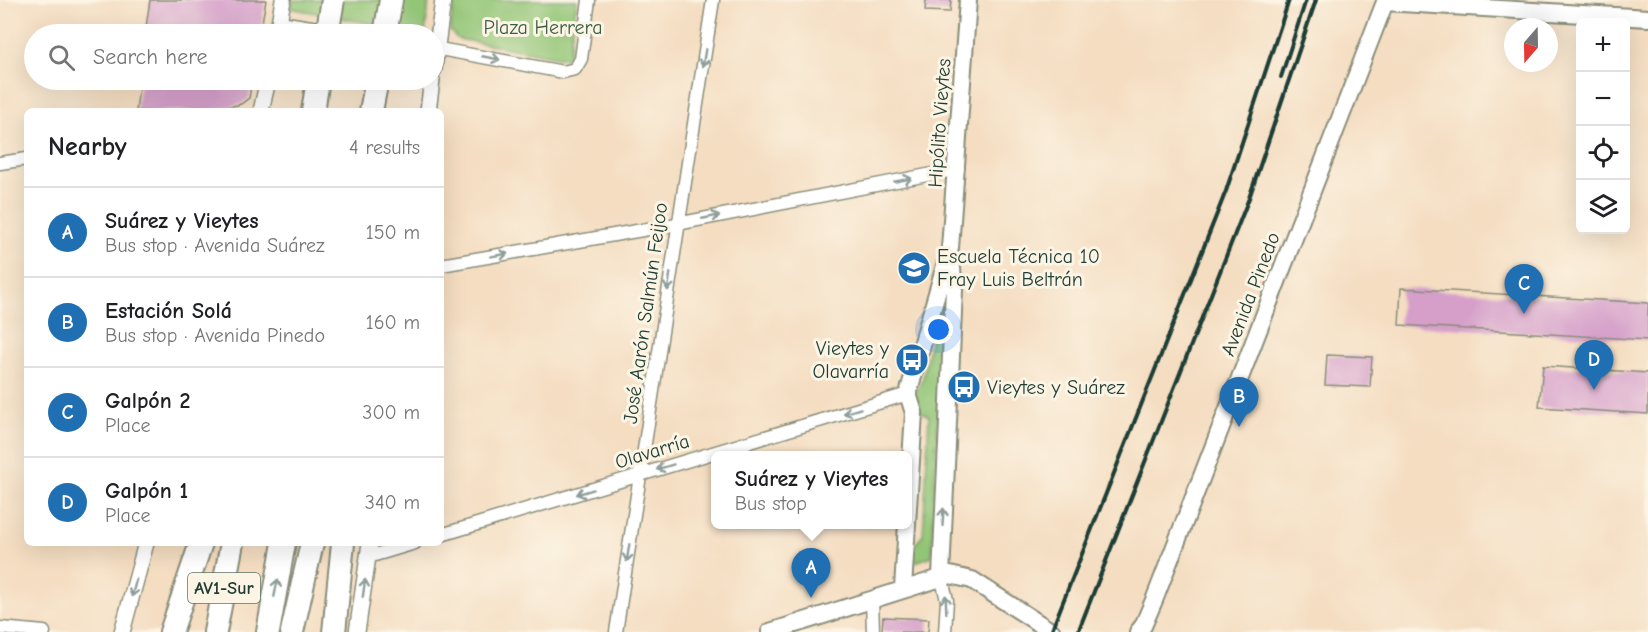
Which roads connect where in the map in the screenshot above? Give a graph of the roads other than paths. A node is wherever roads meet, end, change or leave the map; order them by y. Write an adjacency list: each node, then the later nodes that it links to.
1 (283, 0): 11 (street)
2 (333, 0): 12 (highway, bridge)
3 (391, 0): 13 (highway)
4 (443, 0): 14 (street)
5 (589, 0): 15 (street, one-way to 5)
6 (713, 0): 29 (street, José Aarón Salmún Feijoo, one-way to 29)
7 (968, 0): 28 (main road, Hipólito Vieytes)
8 (1382, 1): 9 (main road); 64 (main road, Avenida Pinedo)
9 (1497, 4): 10 (main road)
10 (1648, 18)
11 (279, 24)
12 (329, 24)
13 (387, 24)
14 (439, 24)
15 (444, 50)
16 (266, 90): 21 (street)
17 (316, 90): 22 (highway)
18 (376, 90): 23 (highway)
19 (377, 90): 24 (highway)
20 (431, 90): 25 (street)
21 (262, 108)
22 (313, 108)
23 (372, 108)
24 (376, 108)
25 (428, 108)
26 (24, 160): 27 (street)
27 (0, 164)
28 (958, 170): 29 (street, one-way to 28); 30 (main road, Hipólito Vieytes)
29 (677, 224): 31 (street, one-way to 29); 36 (street, José Aarón Salmún Feijoo, one-way to 36)
30 (950, 248): 32 (main road, Hipólito Vieytes); 47 (main road, Hipólito Vieytes, one-way to 30)
31 (444, 264)
32 (908, 394): 33 (street, Olavarría, one-way to 33); 34 (main road, Hipólito Vieytes)
33 (719, 451)
34 (912, 451)
35 (711, 454): 36 (street, Olavarría, one-way to 36)
36 (640, 475): 38 (street, Olavarría, one-way to 38); 59 (street, José Aarón Salmún Feijoo, one-way to 59)
37 (907, 529): 48 (main road, Hipólito Vieytes)
38 (444, 534)
39 (145, 546): 52 (street, one-way to 52)
40 (200, 546): 53 (highway)
41 (231, 546): 54 (highway, AV1-Sur)
42 (283, 546): 55 (highway, AV1-Sur, one-way to 42)
43 (311, 546): 56 (highway)
44 (343, 546): 57 (highway)
45 (395, 546): 46 (street)
46 (369, 550): 58 (street, one-way to 46)
47 (941, 576): 48 (main road); 62 (street, one-way to 47); 63 (main road)
48 (903, 588): 49 (main road)
49 (872, 598): 60 (main road); 61 (street)
50 (0, 628): 51 (street)
51 (44, 632)
52 (122, 632)
53 (171, 632)
54 (215, 632)
55 (267, 632)
56 (292, 632)
57 (334, 632)
58 (357, 632)
59 (616, 632)
60 (770, 632)
61 (873, 632)
62 (945, 632)
63 (1052, 632)
64 (1138, 632)

